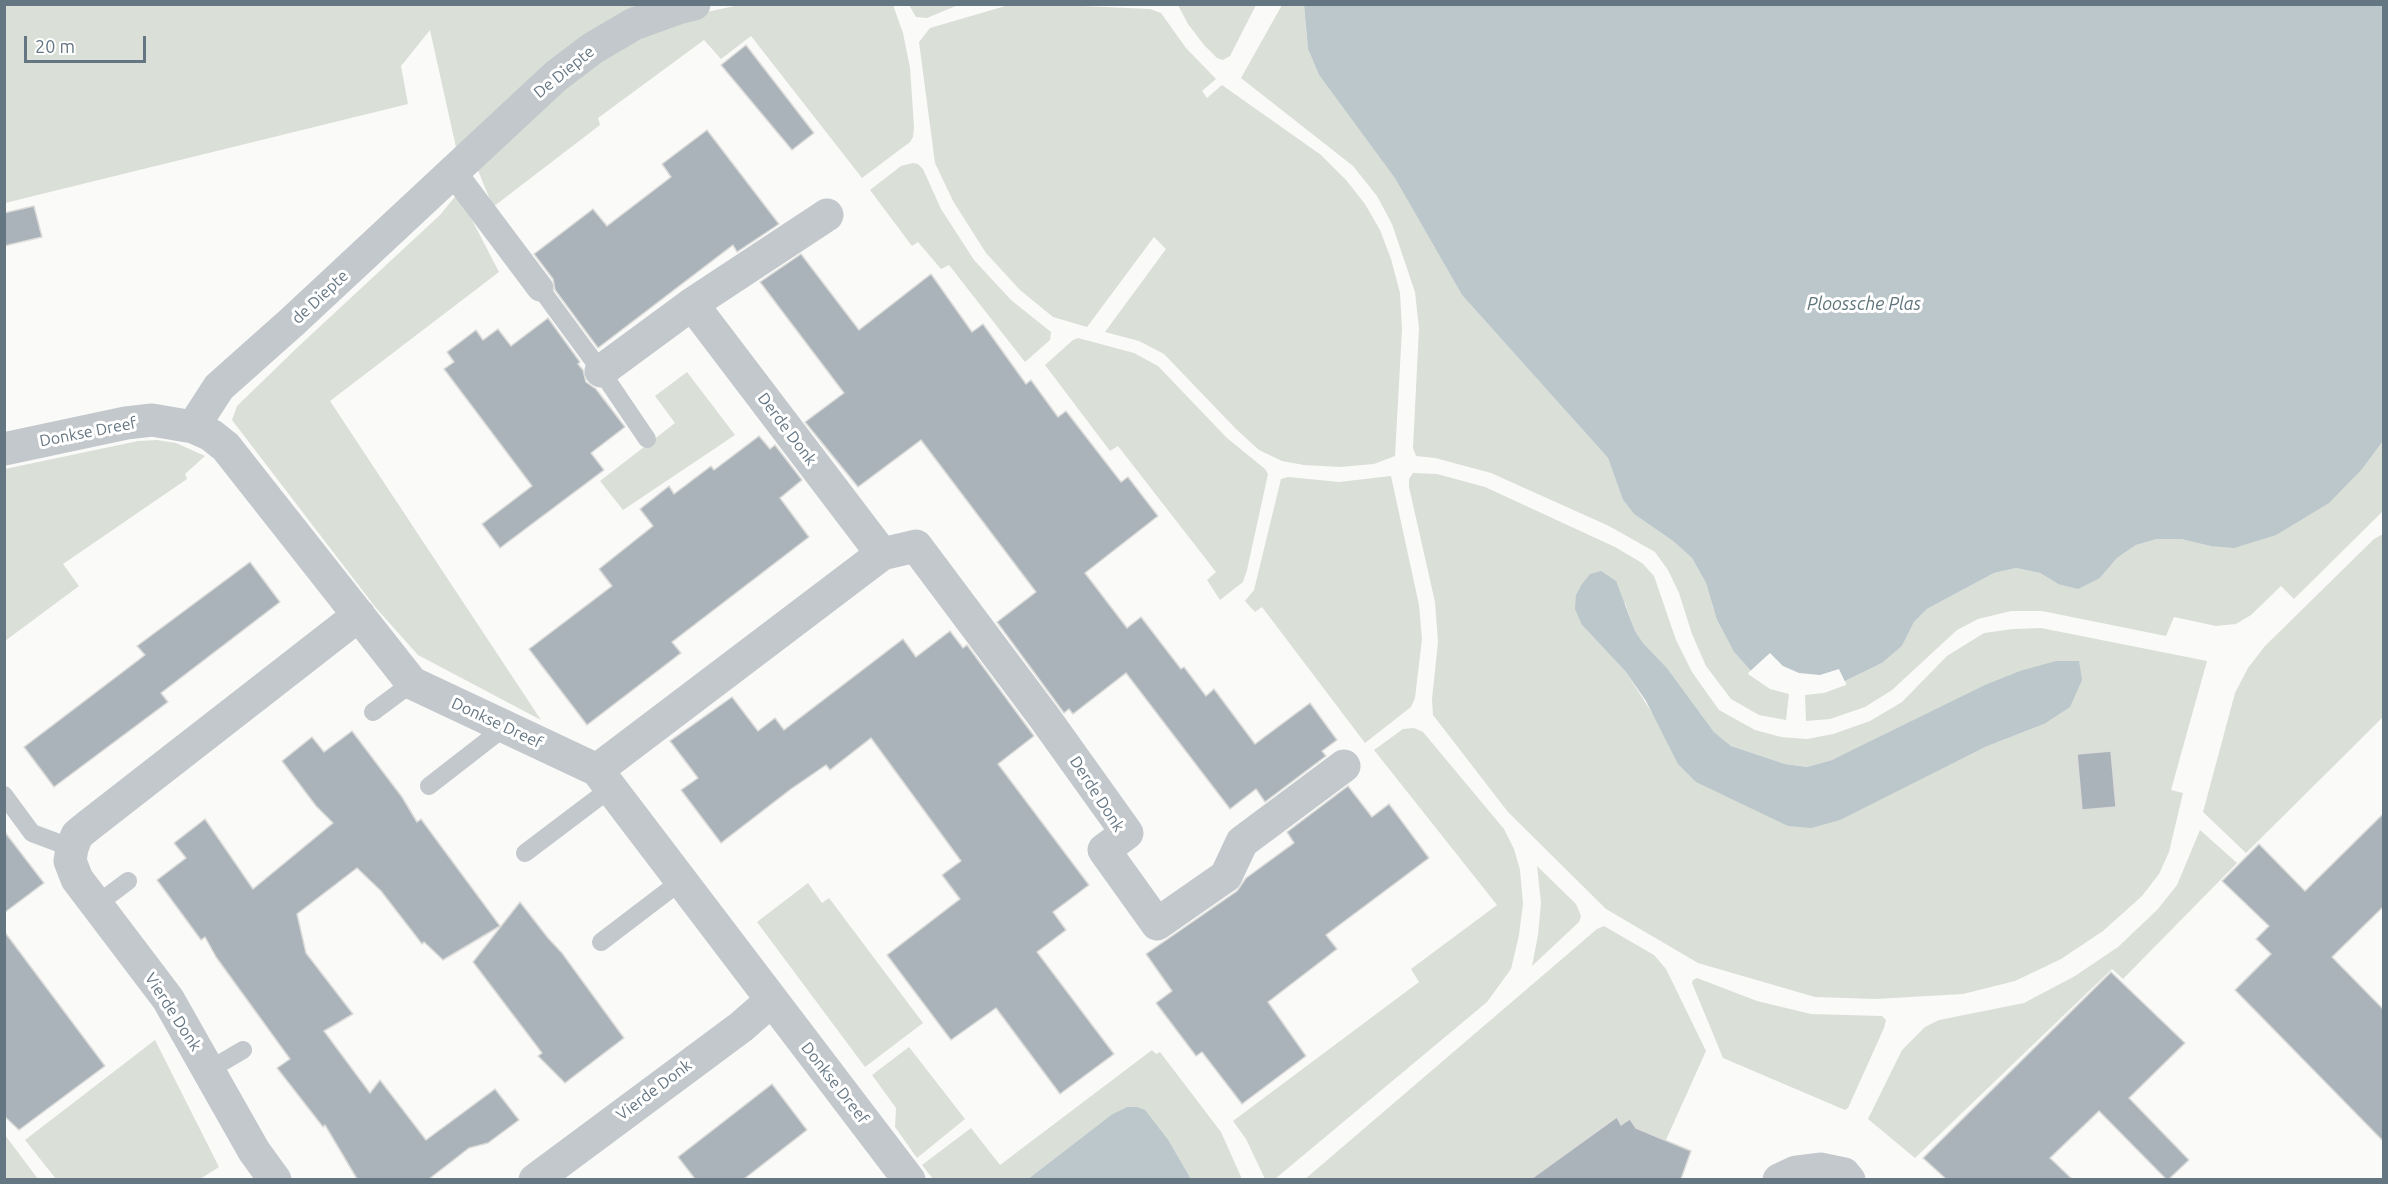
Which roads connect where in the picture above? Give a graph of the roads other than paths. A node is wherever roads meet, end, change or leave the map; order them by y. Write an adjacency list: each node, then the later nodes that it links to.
1 (694, 4): 2 (street, De Diepte)
2 (453, 172): 4 (street); 7 (street, de Diepte)
3 (827, 215): 5 (street)
4 (540, 288): 6 (lane)
5 (692, 304): 6 (street); 10 (street, Derde Donk)
6 (601, 371): 8 (lane)
7 (193, 427): 9 (street, Donkse Dreef); 11 (street, Donkse Dreef)
8 (647, 440)
9 (4, 449)
10 (882, 554): 15 (street, Derde Donk); 16 (street, Derde Donk)
11 (359, 615): 12 (street, Donkse Dreef); 19 (street)
12 (412, 683): 13 (lane); 14 (street, Donkse Dreef)
13 (373, 712)
14 (505, 727): 16 (street, Donkse Dreef); 17 (lane)
15 (1344, 766)
16 (604, 779): 20 (lane); 22 (street, Donkse Dreef)
17 (429, 786)
18 (4, 795): 19 (lane)
19 (72, 848): 23 (street, Vierde Donk)
20 (525, 853)
21 (128, 881): 23 (lane)
22 (681, 881): 24 (lane); 25 (street, Donkse Dreef)
23 (96, 904): 27 (street, Vierde Donk)
24 (601, 942)
25 (772, 1000): 29 (street, Vierde Donk); 30 (street, Donkse Dreef)
26 (243, 1050): 27 (lane)
27 (209, 1070): 28 (street, Vierde Donk)
28 (275, 1179)
29 (535, 1179)
30 (909, 1179)
31 (1779, 1179): 32 (street)
32 (1849, 1179)

